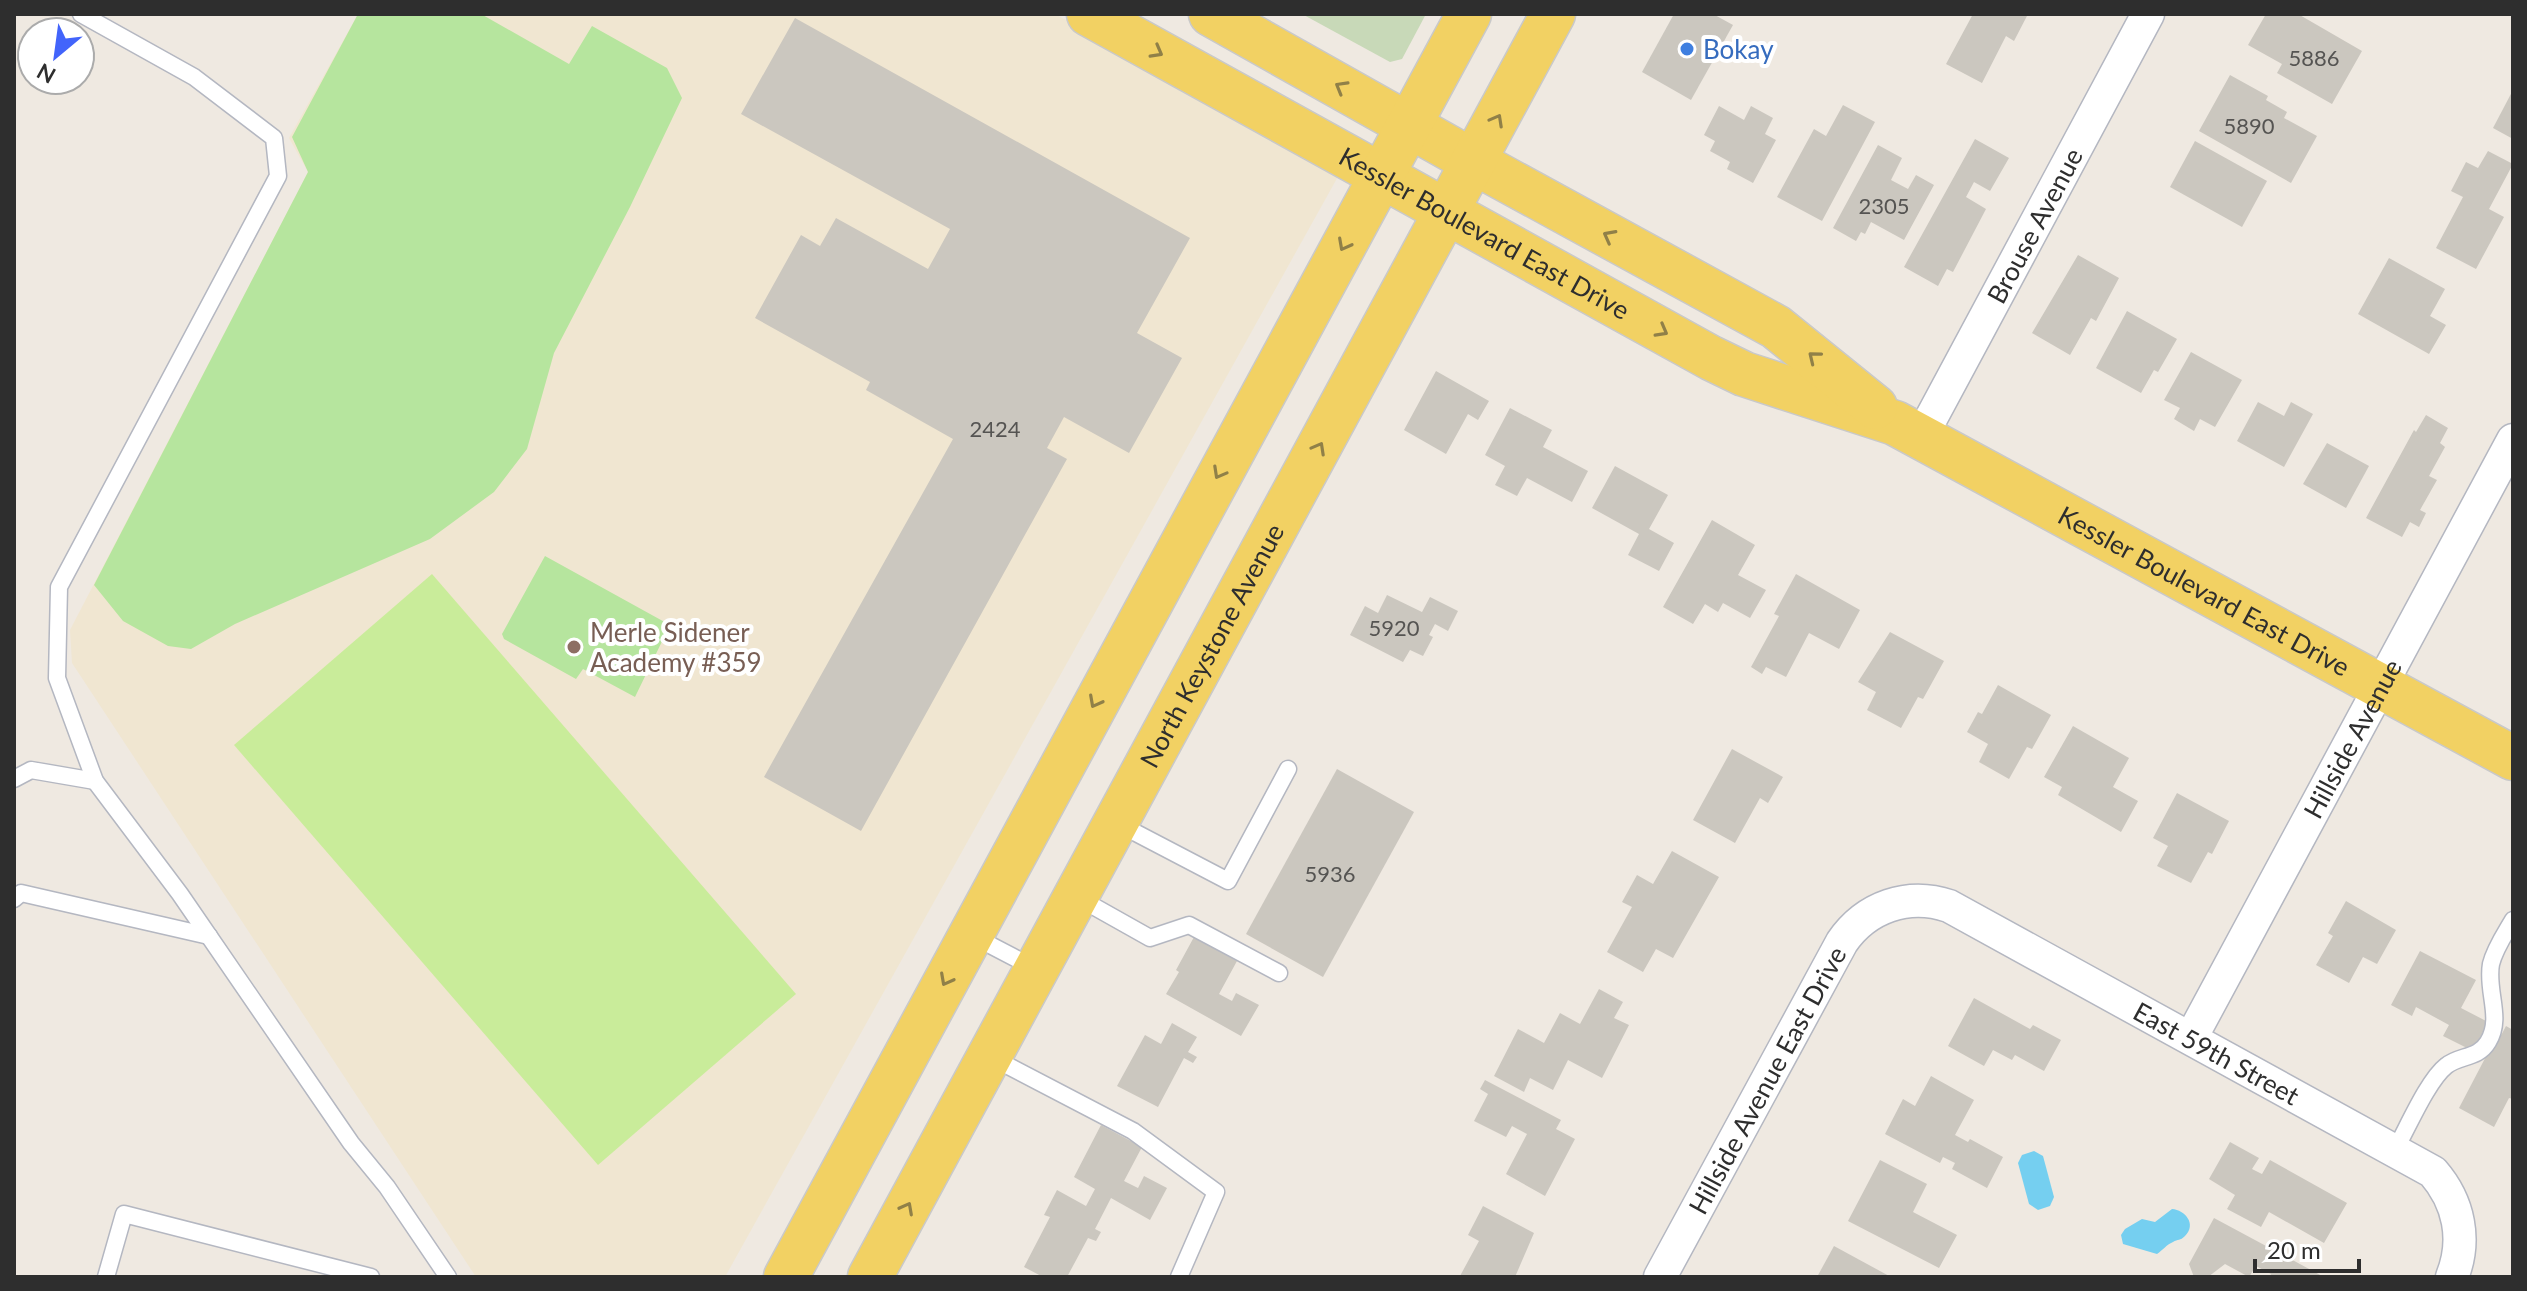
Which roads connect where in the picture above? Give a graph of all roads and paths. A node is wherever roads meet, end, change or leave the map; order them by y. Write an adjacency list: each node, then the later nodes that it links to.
1 (81, 14): 17 (lane)
2 (1089, 14): 9 (main road, Kessler Boulevard East Drive, one-way to 9)
3 (1211, 14): 7 (main road, Kessler Boulevard East Drive, one-way to 3)
4 (1469, 14): 7 (main road)
5 (1553, 14): 8 (main road, North Keystone Avenue, one-way to 5)
6 (2148, 14): 11 (street, Brouse Avenue)
7 (1408, 126): 8 (main road, Kessler Boulevard East Drive); 9 (main road)
8 (1474, 162): 10 (main road, North Keystone Avenue); 11 (main road, Kessler Boulevard East Drive, one-way to 8)
9 (1381, 177): 10 (main road, Kessler Boulevard East Drive); 23 (main road, one-way to 23)
10 (1446, 213): 11 (main road, Kessler Boulevard East Drive, one-way to 11); 18 (main road, North Keystone Avenue, one-way to 10)
11 (1908, 430): 13 (main road, Kessler Boulevard East Drive)
12 (2513, 440): 13 (street, Hillside Avenue)
13 (2380, 685): 14 (main road, Kessler Boulevard East Drive); 27 (street, Hillside Avenue)
14 (2513, 758)
15 (1288, 769): 18 (lane)
16 (14, 779): 17 (lane)
17 (95, 781): 24 (lane)
18 (1116, 822): 19 (main road, North Keystone Avenue)
19 (1077, 897): 25 (main road, North Keystone Avenue); 26 (lane)
20 (14, 899): 24 (lane)
21 (1896, 903): 27 (street, East 59th Street); 37 (street, Hillside Avenue East Drive)
22 (2513, 920): 29 (lane)
23 (970, 934): 25 (lane); 34 (main road, one-way to 34)
24 (209, 936): 33 (lane)
25 (1037, 970): 28 (main road, North Keystone Avenue)
26 (1279, 973)
27 (2191, 1038): 29 (street, East 59th Street)
28 (989, 1056): 35 (main road, North Keystone Avenue, one-way to 28); 36 (lane)
29 (2395, 1150): 38 (street, East 59th Street)
30 (315, 1270): 31 (lane); 32 (lane)
31 (106, 1277)
32 (371, 1277)
33 (448, 1277)
34 (786, 1277)
35 (870, 1277)
36 (1179, 1277)
37 (1660, 1277)
38 (2452, 1277)

